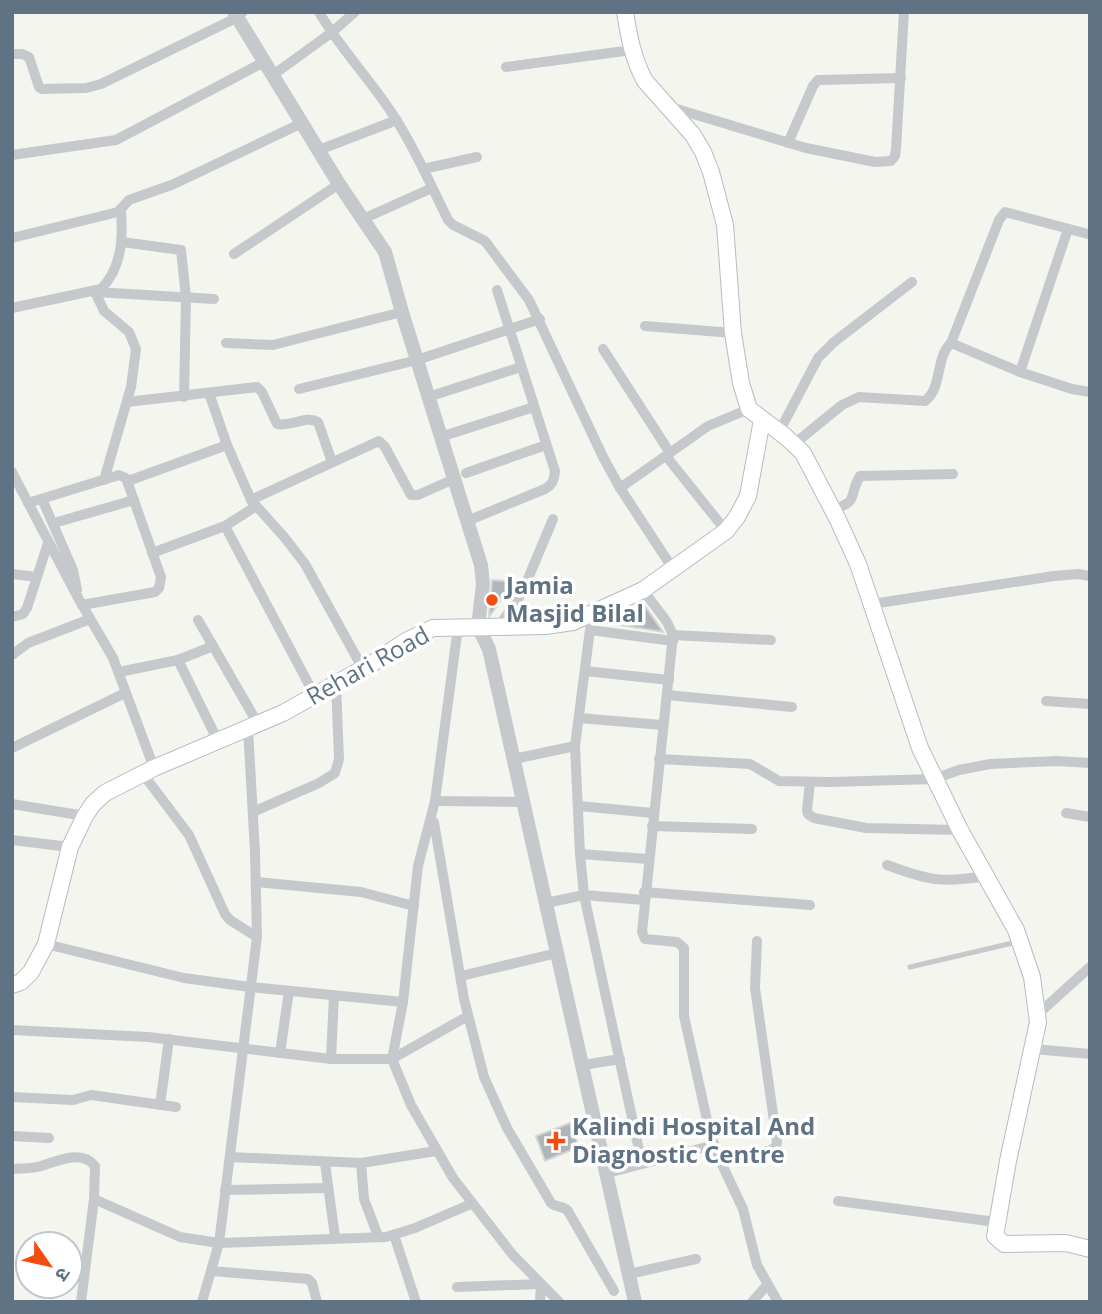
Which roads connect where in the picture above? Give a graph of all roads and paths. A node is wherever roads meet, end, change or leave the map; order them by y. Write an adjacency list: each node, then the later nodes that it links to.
1 (318, 12): 6 (street)
2 (355, 12): 6 (street)
3 (625, 12): 7 (main road)
4 (904, 12): 12 (street)
5 (233, 18): 8 (street); 9 (street)
6 (331, 33): 11 (street); 14 (street)
7 (632, 50): 10 (street); 13 (main road)
8 (12, 54)
9 (259, 65): 11 (street); 18 (street)
10 (506, 67)
11 (273, 75): 15 (street)
12 (901, 78): 16 (street); 16 (street)
13 (669, 106): 16 (street); 40 (main road)
14 (397, 120): 17 (street); 20 (street)
15 (302, 122): 17 (street); 23 (street)
16 (788, 143)
17 (319, 150): 21 (street)
18 (12, 155)
19 (477, 157): 20 (street)
20 (423, 169): 22 (street)
21 (339, 184): 24 (street); 29 (street)
22 (432, 188): 24 (street); 37 (street)
23 (121, 211): 27 (street); 28 (street)
24 (363, 219): 36 (street)
25 (1069, 229): 26 (street); 42 (street); 46 (street)
26 (1087, 234)
27 (12, 238)
28 (122, 242): 32 (street); 33 (street)
29 (234, 254)
30 (912, 282): 56 (street)
31 (497, 290): 39 (street)
32 (95, 292): 33 (street); 35 (street); 52 (street)
33 (186, 297): 34 (street); 50 (street)
34 (214, 299)
35 (12, 308)
36 (402, 312): 41 (street); 44 (street)
37 (540, 319): 39 (street); 68 (street)
38 (645, 326): 40 (street)
39 (510, 330): 44 (street); 45 (street)
40 (733, 333): 54 (main road)
41 (226, 343)
42 (951, 344): 46 (street); 58 (street)
43 (603, 349): 61 (street)
44 (417, 360): 47 (street); 51 (street)
45 (522, 366): 51 (street); 53 (street)
46 (1020, 372): 48 (street)
47 (299, 389)
48 (1090, 392)
49 (209, 393): 50 (street); 59 (street); 62 (street)
50 (184, 397): 52 (street)
51 (428, 397): 57 (street)
52 (127, 402): 66 (street)
53 (534, 407): 57 (street); 60 (street)
54 (749, 409): 55 (main road); 61 (street)
55 (762, 420): 56 (main road); 78 (main road, Rehari Road)
56 (779, 432): 58 (main road)
57 (440, 436): 65 (street)
58 (794, 444): 73 (main road)
59 (227, 445): 67 (street); 72 (street)
60 (546, 445): 65 (street); 75 (street)
61 (668, 454): 68 (street); 78 (street)
62 (332, 462): 65 (street); 72 (street)
63 (13, 473): 71 (street)
64 (953, 474): 73 (street)
65 (460, 476): 75 (street)
66 (104, 480): 67 (street); 69 (street)
67 (128, 481): 70 (street)
68 (620, 488): 81 (street)
69 (42, 499): 71 (street); 76 (street)
70 (134, 500): 76 (street); 80 (street)
71 (28, 503): 79 (street)
72 (253, 504): 77 (street); 100 (street)
73 (833, 509): 87 (main road)
74 (553, 519): 92 (street)
75 (467, 521): 94 (street)
76 (54, 523): 86 (street)
77 (225, 526): 80 (street); 107 (street)
78 (726, 531): 81 (main road, Rehari Road)
79 (48, 543): 84 (street); 86 (street)
80 (152, 553): 86 (street)
81 (673, 569): 85 (main road, Rehari Road)
82 (12, 573): 84 (street)
83 (1090, 576): 87 (street)
84 (37, 577): 88 (street)
85 (643, 590): 91 (main road, Rehari Road); 95 (street)
86 (80, 601): 89 (street)
87 (872, 604): 121 (main road)
88 (12, 617)
89 (90, 619): 98 (street); 102 (street)
90 (198, 620): 97 (street)
91 (591, 622): 92 (main road, Rehari Road); 95 (street); 101 (street)
92 (499, 626): 94 (main road, Rehari Road)
93 (457, 627): 94 (main road, Rehari Road); 100 (main road, Rehari Road); 123 (street)
94 (478, 627): 118 (street)
95 (673, 638): 96 (street); 103 (street)
96 (771, 640)
97 (213, 646): 99 (street); 113 (street)
98 (12, 655)
99 (178, 660): 102 (street); 114 (street)
100 (363, 669): 104 (main road, Rehari Road)
101 (585, 671): 103 (street); 111 (street)
102 (119, 672): 105 (street)
103 (669, 680): 106 (street)
104 (336, 684): 107 (main road, Rehari Road); 127 (street)
105 (125, 693): 116 (street); 120 (street)
106 (667, 695): 110 (street); 112 (street)
107 (314, 696): 113 (main road, Rehari Road)
108 (1045, 701): 109 (street)
109 (1090, 704)
110 (792, 707)
111 (579, 718): 112 (street); 115 (street)
112 (662, 725): 117 (street)
113 (253, 726): 114 (main road, Rehari Road); 127 (street)
114 (218, 741): 120 (main road, Rehari Road)
115 (575, 746): 118 (street); 126 (street)
116 (12, 748)
117 (659, 759): 122 (street); 128 (street)
118 (514, 760): 124 (street)
119 (1090, 763): 121 (street)
120 (148, 771): 130 (main road, Rehari Road); 148 (street)
121 (934, 779): 122 (street); 135 (main road)
122 (810, 782): 135 (street)
123 (435, 801): 124 (street); 131 (street)
124 (523, 802): 145 (street)
125 (12, 804): 130 (street)
126 (579, 806): 128 (street); 138 (street)
127 (253, 812): 142 (street)
128 (653, 813): 133 (street)
129 (1066, 813): 132 (street)
130 (85, 816): 137 (main road, Rehari Road)
131 (433, 816): 147 (street); 155 (street)
132 (1090, 817)
133 (652, 826): 134 (street); 139 (street)
134 (752, 829)
135 (960, 831): 141 (main road)
136 (12, 841): 137 (street)
137 (70, 848): 151 (main road, Rehari Road)
138 (580, 854): 139 (street); 143 (street)
139 (648, 859): 144 (street)
140 (887, 865): 141 (street)
141 (986, 876): 150 (main road)
142 (256, 882): 147 (street); 148 (street)
143 (584, 895): 144 (street); 145 (street); 171 (street)
144 (644, 896): 146 (street); 179 (street)
145 (546, 903): 152 (street)
146 (810, 905)
147 (414, 906): 160 (street)
148 (257, 937): 157 (street)
149 (757, 941): 179 (street)
150 (1020, 941): 153 (lane); 161 (main road)
151 (46, 944): 156 (main road, Rehari Road); 157 (street)
152 (557, 953): 155 (street); 172 (street)
153 (910, 967)
154 (1090, 967): 161 (street)
155 (461, 976): 162 (street)
156 (12, 985)
157 (250, 987): 158 (street); 165 (street)
158 (289, 991): 159 (street); 167 (street)
159 (334, 995): 160 (street); 169 (street)
160 (403, 1002): 170 (street)
161 (1038, 1014): 166 (main road)
162 (468, 1016): 170 (street); 203 (street)
163 (12, 1030): 164 (street)
164 (169, 1039): 165 (street); 174 (street)
165 (243, 1047): 167 (street); 180 (street)
166 (1033, 1049): 168 (street); 191 (main road)
167 (280, 1053): 169 (street)
168 (1090, 1054)
169 (331, 1059): 170 (street)
170 (392, 1059): 178 (street)
171 (620, 1059): 172 (street); 183 (street)
172 (583, 1065): 185 (street)
173 (12, 1097): 174 (street)
174 (160, 1105): 175 (street)
175 (176, 1107)
176 (12, 1136): 177 (street)
177 (49, 1138)
178 (436, 1151): 182 (street); 190 (street)
179 (716, 1151): 183 (street); 201 (street)
180 (230, 1157): 181 (street); 187 (street)
181 (324, 1163): 182 (street); 186 (street)
182 (361, 1163): 193 (street)
183 (642, 1164): 185 (street)
184 (12, 1169): 188 (street)
185 (608, 1173): 199 (street)
186 (328, 1188): 187 (street); 194 (street)
187 (225, 1190): 195 (street)
188 (94, 1199): 195 (street); 204 (street)
189 (838, 1201): 191 (street)
190 (471, 1204): 192 (street); 200 (street)
191 (996, 1222): 196 (main road)
192 (394, 1235): 193 (street); 207 (street)
193 (378, 1236): 194 (street)
194 (335, 1237): 195 (street)
195 (219, 1243): 198 (street)
196 (1090, 1249)
197 (696, 1259): 199 (street)
198 (212, 1271): 205 (street); 206 (street)
199 (629, 1274): 210 (street)
200 (541, 1284): 202 (street); 208 (street); 209 (street)
201 (767, 1285): 211 (street); 212 (street)
202 (457, 1287)
203 (614, 1291)
204 (81, 1302)
205 (202, 1302)
206 (317, 1302)
207 (416, 1302)
208 (540, 1302)
209 (559, 1302)
210 (635, 1302)
211 (752, 1302)
212 (778, 1302)

